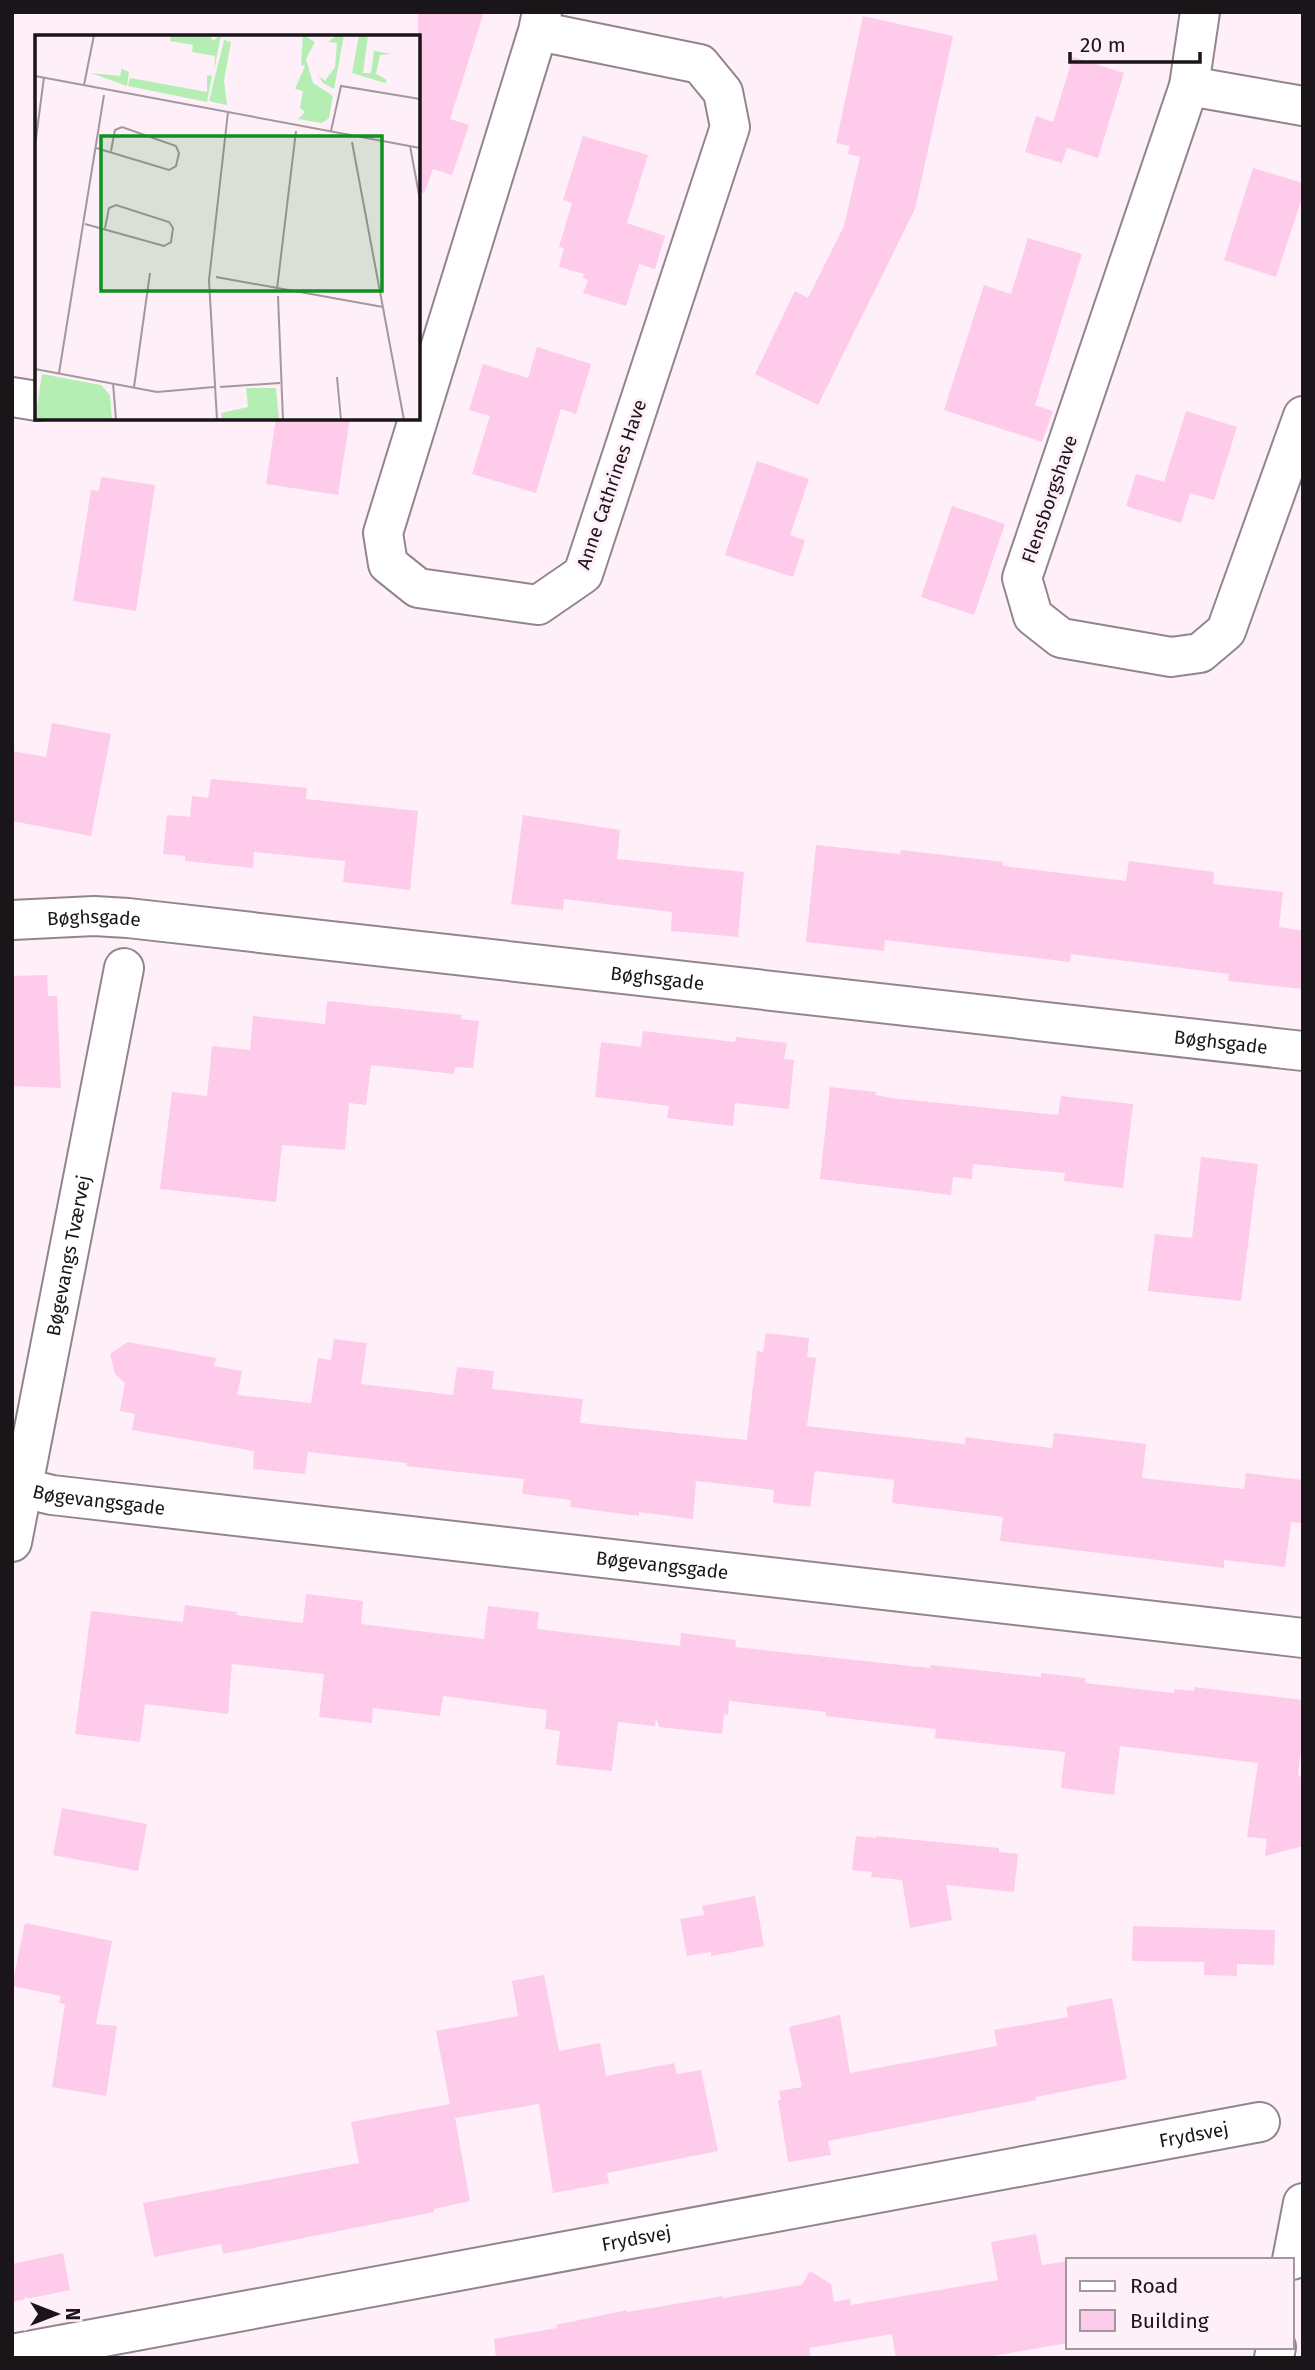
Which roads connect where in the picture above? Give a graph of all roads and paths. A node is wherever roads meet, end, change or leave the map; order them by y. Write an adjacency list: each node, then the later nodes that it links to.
1 (1200, 12): 3 (street, Flensborgshave)
2 (540, 22): 7 (street, Anne Cathrines Have); 9 (street, Anne Cathrines Have)
3 (1189, 86): 4 (street); 8 (street, Flensborgshave)
4 (1303, 106)
5 (12, 397): 6 (street)
6 (35, 401)
7 (420, 413)
8 (1303, 416)
9 (418, 420)
10 (12, 920): 12 (street, Bøghsgade)
11 (124, 968): 13 (street, Bøgevangs Tværvej)
12 (1303, 1051)
13 (23, 1488): 14 (street, Bøgevangs Tværvej); 15 (street, Bøgevangsgade)
14 (12, 1542)
15 (1303, 1638)
16 (1261, 2122): 19 (street, Frydsvej)
17 (1303, 2203): 18 (street)
18 (1292, 2258)
19 (12, 2354)

